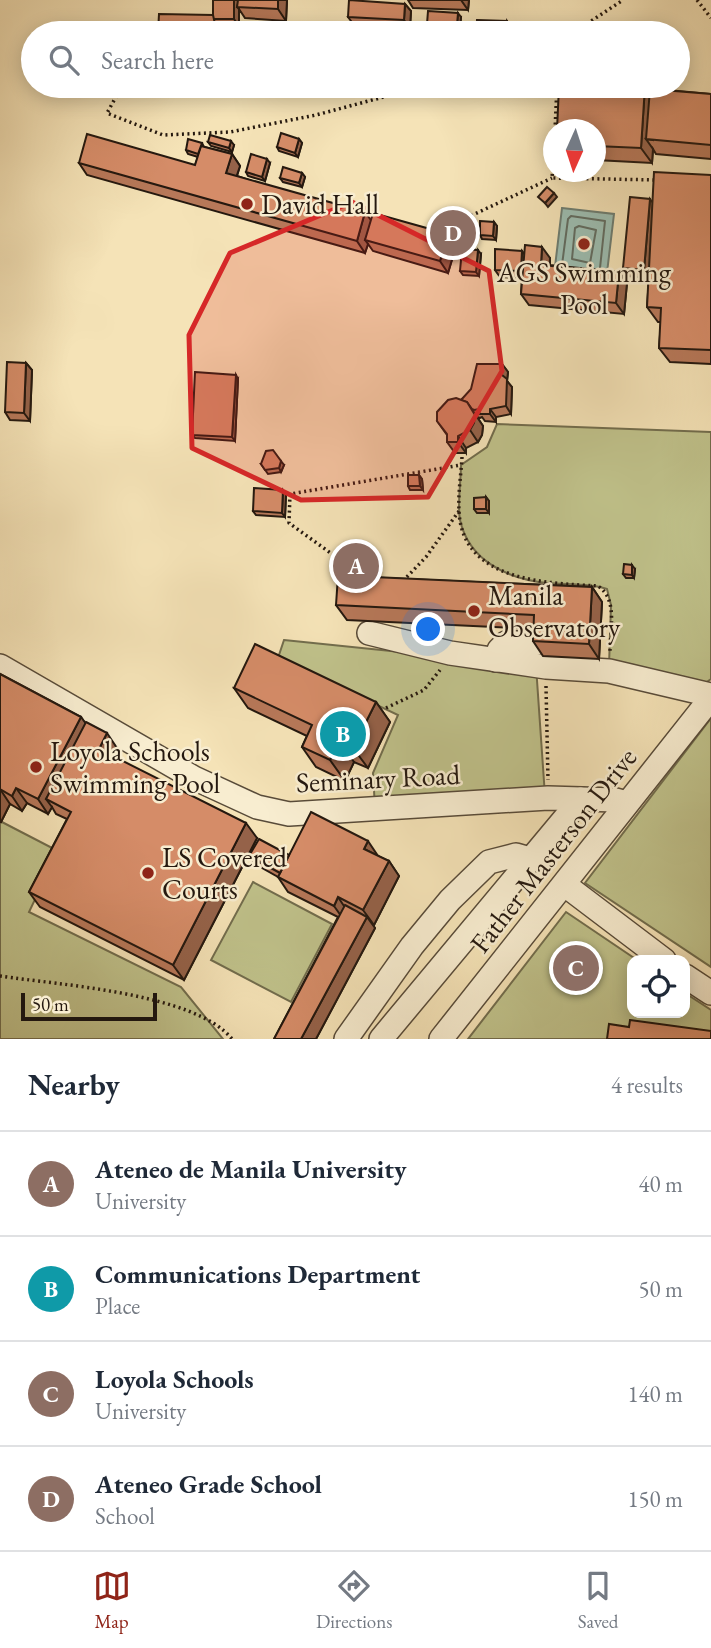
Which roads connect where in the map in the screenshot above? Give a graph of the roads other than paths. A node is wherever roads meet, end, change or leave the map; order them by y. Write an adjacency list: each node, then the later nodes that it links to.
1 (369, 633): 3 (lane)
2 (536, 643): 3 (lane)
3 (496, 660): 5 (lane)
4 (0, 666): 6 (lane, Seminary Road)
5 (711, 697): 7 (lane, Father Masterson Drive)
6 (581, 799): 7 (lane, Seminary Road); 8 (lane)
7 (627, 803): 9 (lane, Father Masterson Drive)
8 (530, 859): 13 (lane); 14 (lane)
9 (565, 885): 10 (lane); 15 (lane, Father Masterson Drive)
10 (657, 955)
11 (690, 979): 12 (lane)
12 (711, 993)
13 (346, 1039)
14 (381, 1039)
15 (441, 1039)

